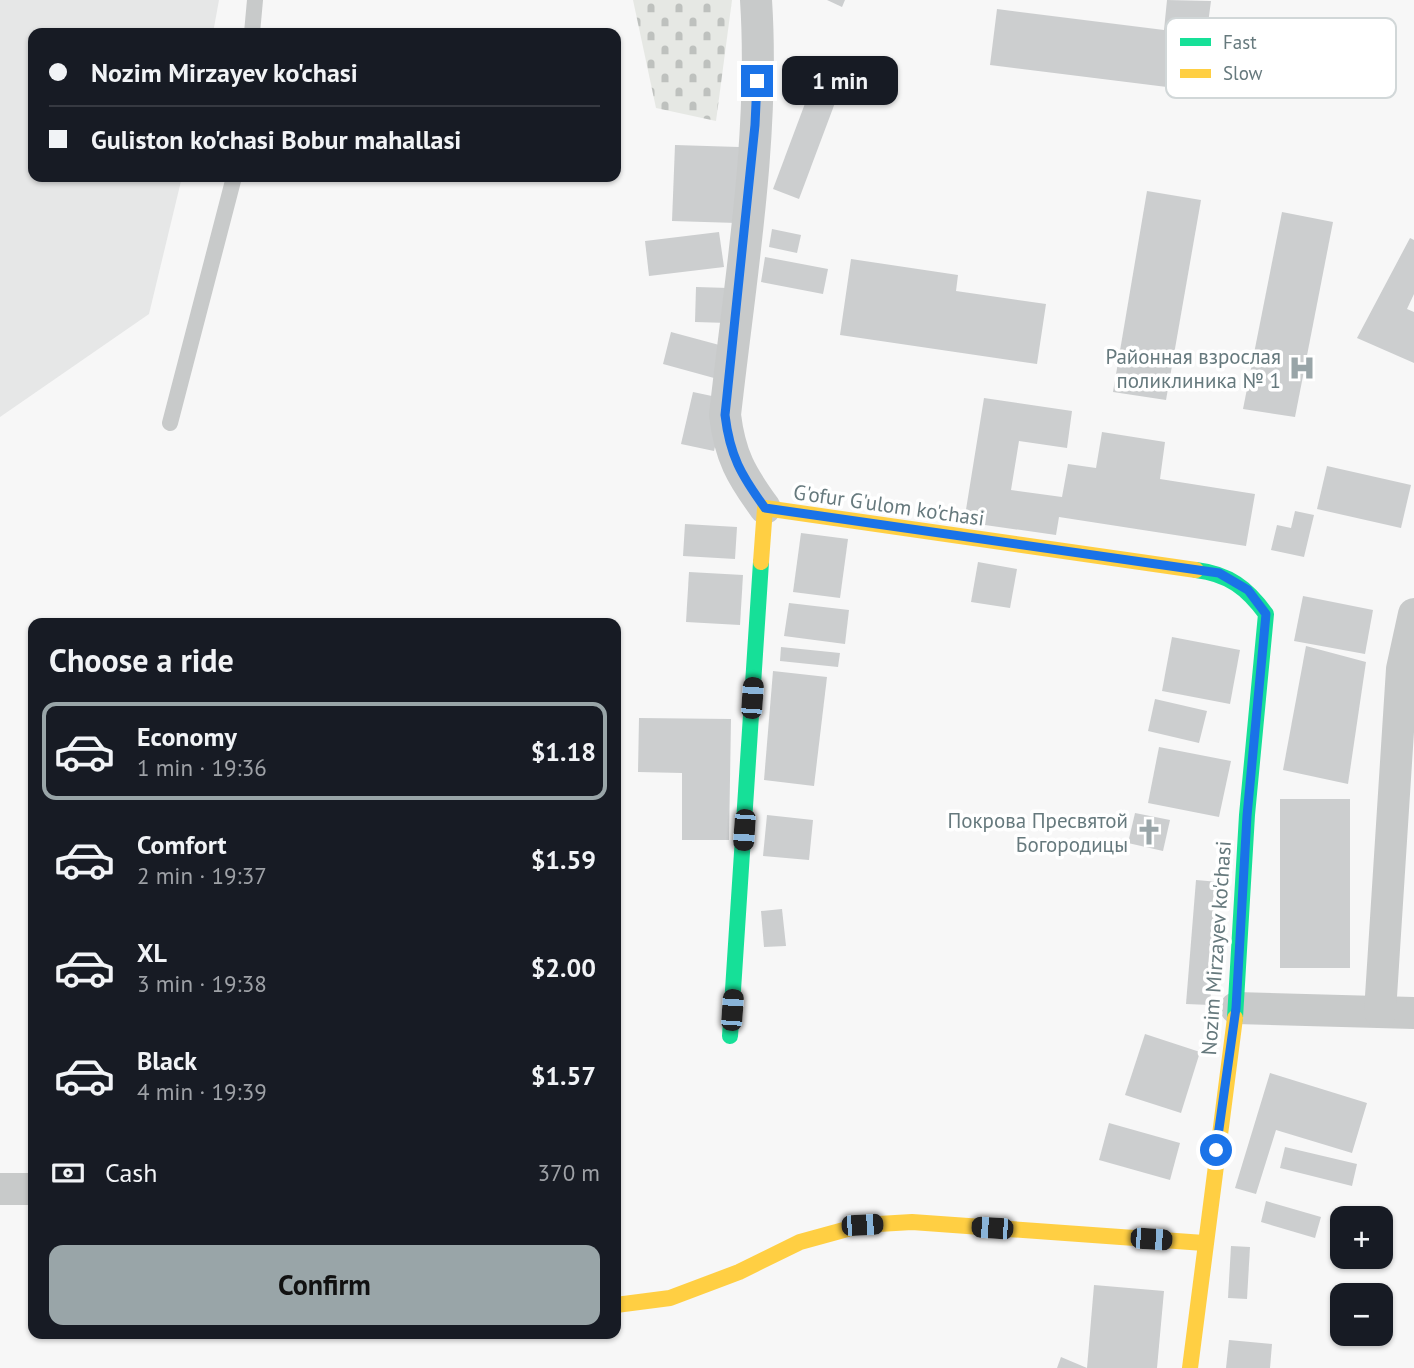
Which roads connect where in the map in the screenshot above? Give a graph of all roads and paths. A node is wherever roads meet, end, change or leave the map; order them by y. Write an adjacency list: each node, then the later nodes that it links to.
1 (255, 0): 3 (lane)
2 (756, 0): 6 (street)
3 (252, 28)
4 (233, 182): 5 (lane)
5 (170, 423)
6 (765, 508): 7 (street, G'ofur G'ulom ko'chasi); 12 (street, G'ofur G'ulom ko'chasi)
7 (1266, 614): 9 (street, Nozim Mirzayev ko'chasi)
8 (1414, 614): 10 (street)
9 (1236, 1008): 10 (street); 15 (street, Nozim Mirzayev ko'chasi)
10 (1380, 1012): 11 (street)
11 (1414, 1013)
12 (730, 1036)
13 (0, 1188): 14 (street)
14 (28, 1189)
15 (1204, 1243): 16 (street); 17 (street, Nozim Mirzayev ko'chasi)
16 (621, 1304)
17 (1190, 1368)

